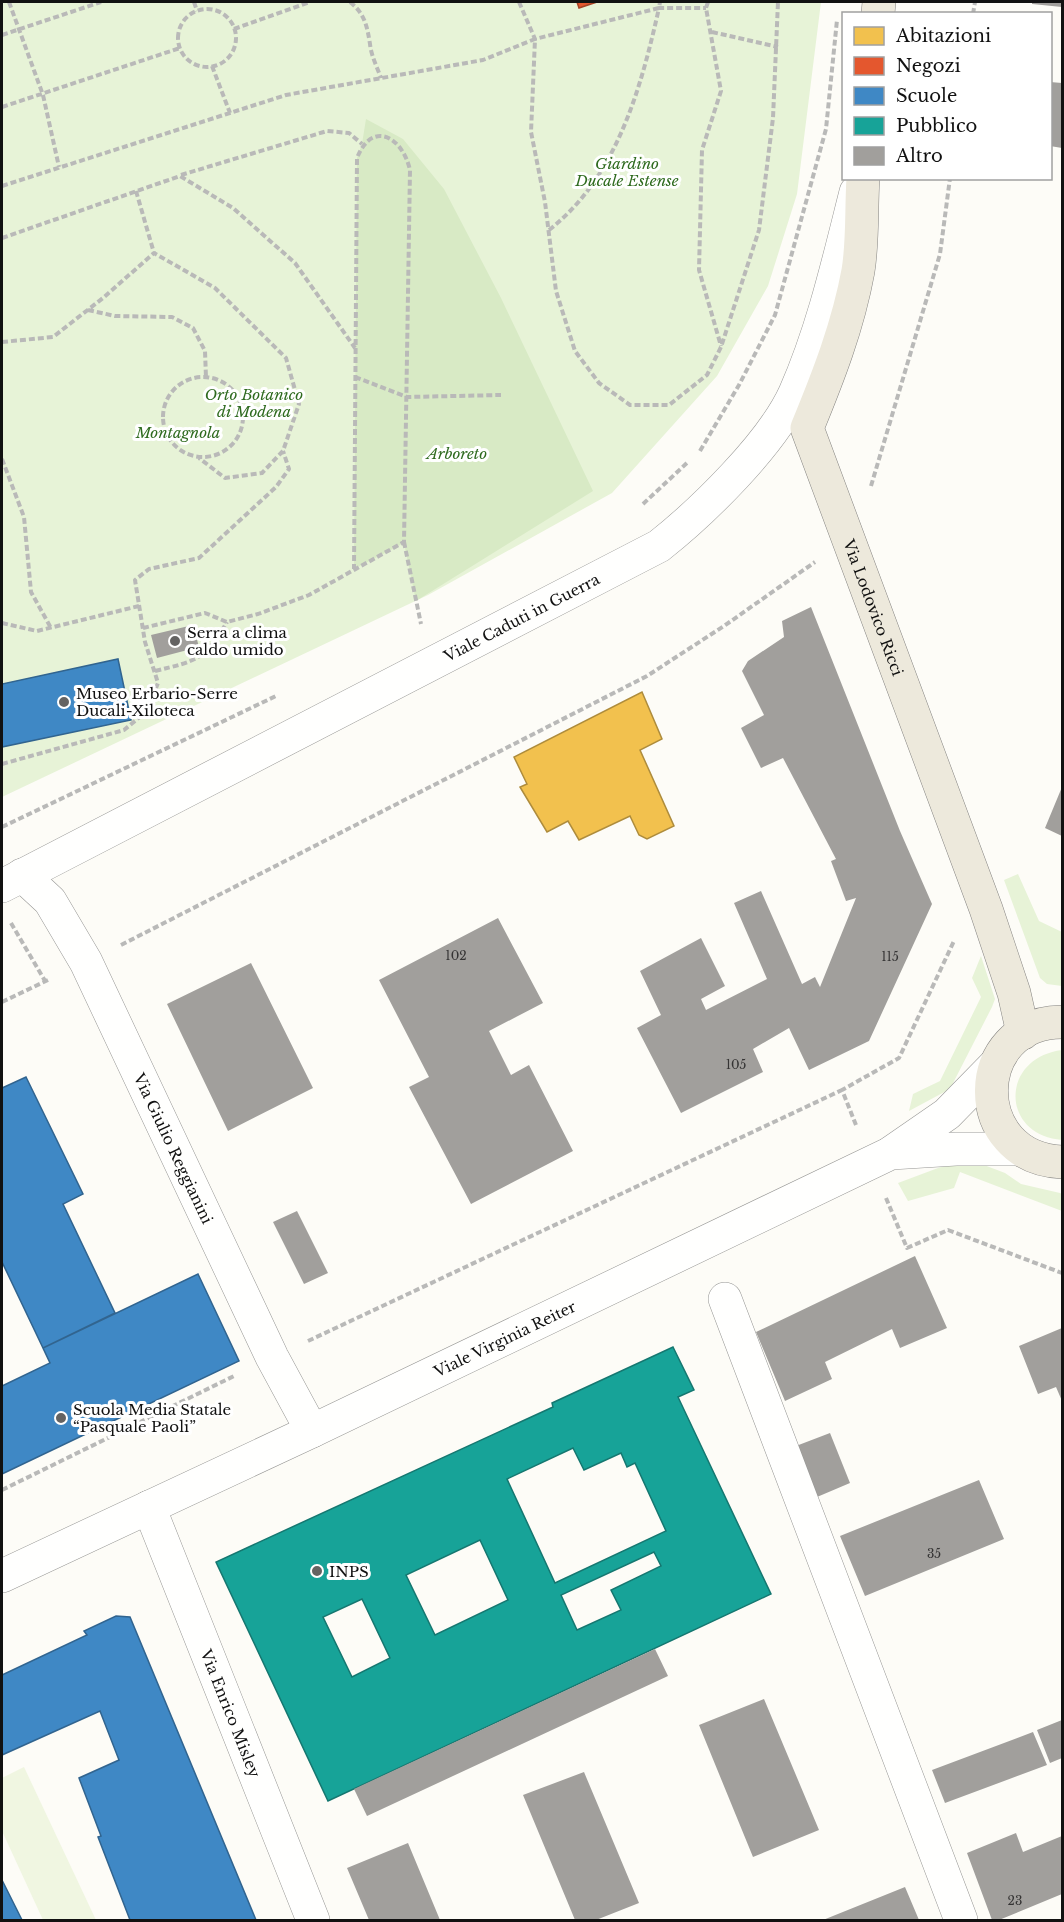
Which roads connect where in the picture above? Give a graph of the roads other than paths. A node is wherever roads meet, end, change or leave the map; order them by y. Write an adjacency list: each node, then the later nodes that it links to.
1 (860, 180): 3 (street, Viale Caduti in Guerra)
2 (861, 180): 5 (main road, Via Lodovico Ricci)
3 (10, 893): 11 (street, Via Giulio Reggianini)
4 (1062, 1022): 5 (main road, Viale Virginia Reiter)
5 (1023, 1033): 6 (main road, Viale Virginia Reiter)
6 (995, 1065): 7 (main road, Viale Virginia Reiter); 8 (street)
7 (1019, 1149): 8 (street, Viale Virginia Reiter); 9 (main road, Viale Virginia Reiter)
8 (881, 1158): 11 (street, Viale Virginia Reiter)
9 (1062, 1162)
10 (725, 1299): 15 (street)
11 (312, 1431): 12 (street, Viale Virginia Reiter)
12 (149, 1507): 13 (street, Viale Virginia Reiter); 14 (street, Via Enrico Misley)
13 (2, 1576)
14 (313, 1920)
15 (961, 1920)

